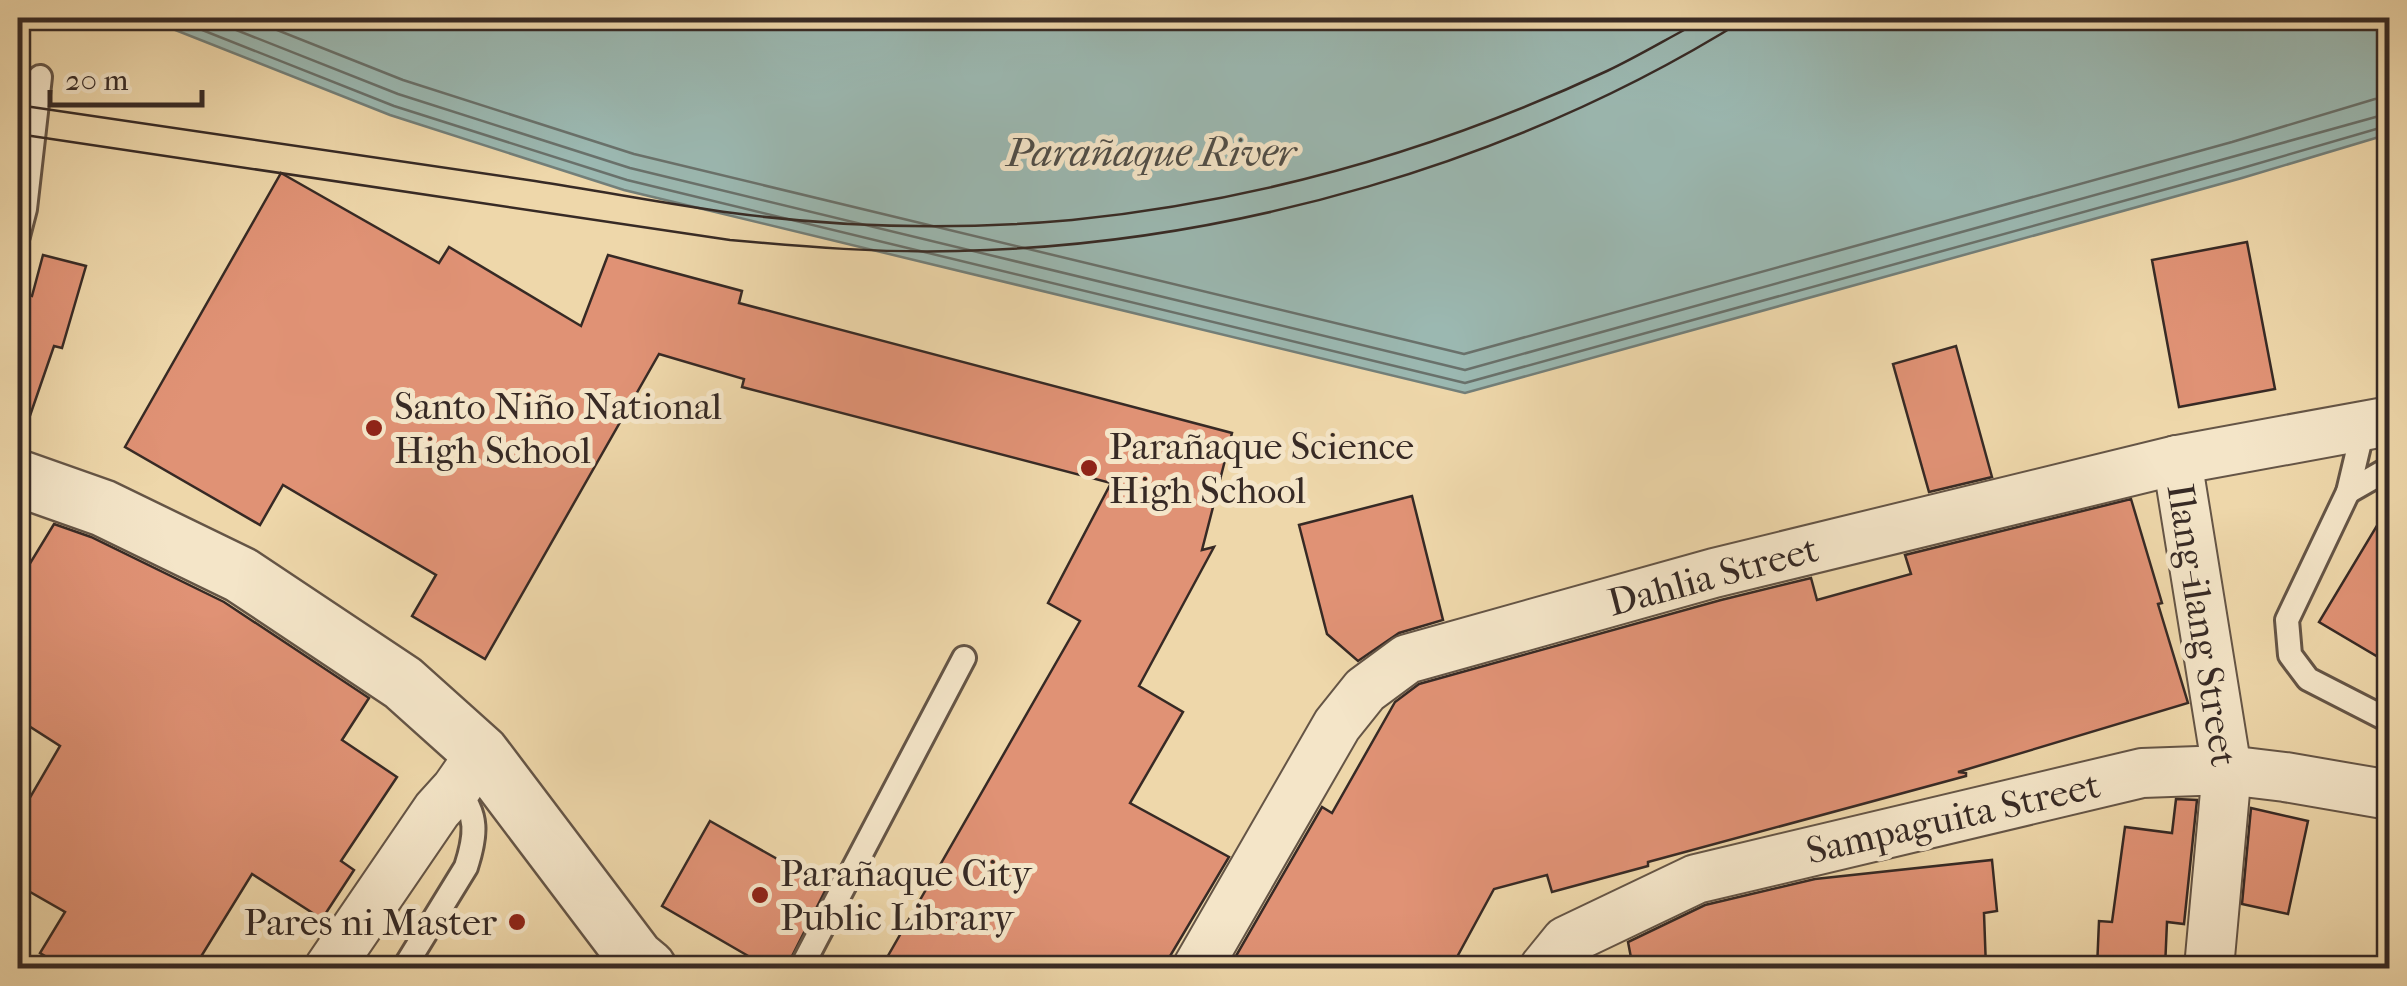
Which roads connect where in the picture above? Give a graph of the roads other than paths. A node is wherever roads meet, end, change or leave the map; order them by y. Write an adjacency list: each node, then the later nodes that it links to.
1 (40, 76): 2 (lane)
2 (18, 236)
3 (2377, 423): 4 (street, Dahlia Street); 7 (lane)
4 (2177, 460): 10 (street, Ilang-ilang Street); 17 (street, Dahlia Street)
5 (2390, 468): 7 (lane)
6 (18, 478): 11 (street)
7 (2348, 492): 9 (lane)
8 (964, 658): 16 (lane)
9 (2390, 721)
10 (2227, 770): 12 (street, Sampaguita Street); 18 (street, Sampaguita Street); 19 (street, Ilang-ilang Street)
11 (469, 771): 13 (street); 14 (lane); 15 (street)
12 (2390, 795)
13 (329, 968)
14 (404, 968)
15 (648, 968)
16 (801, 968)
17 (1197, 968)
18 (1544, 968)
19 (2210, 968)

